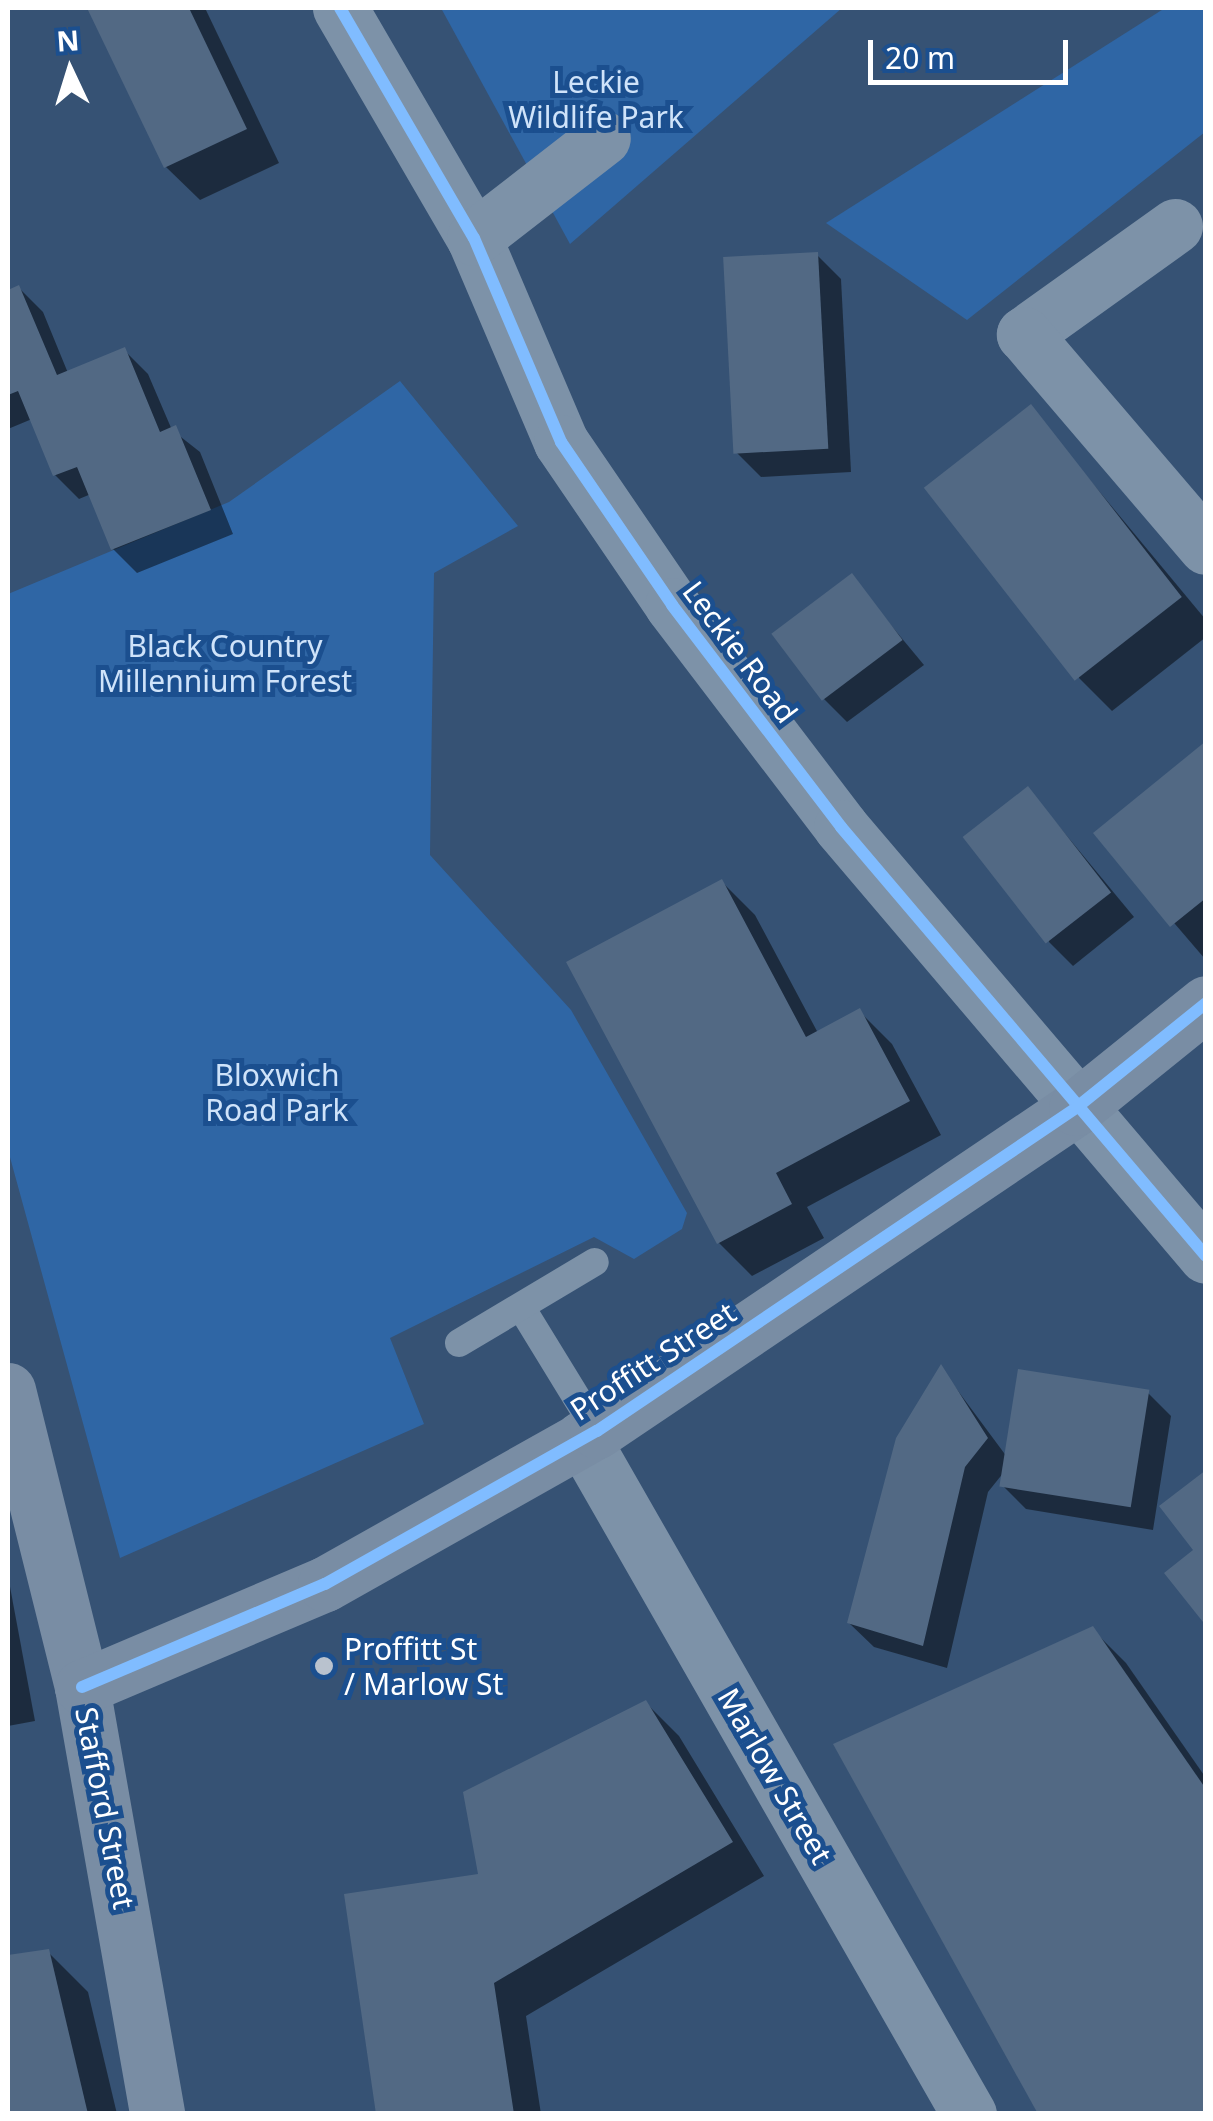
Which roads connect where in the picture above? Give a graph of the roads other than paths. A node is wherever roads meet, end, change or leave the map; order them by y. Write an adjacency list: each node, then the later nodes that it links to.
1 (340, 8): 4 (street, Leckie Road)
2 (603, 138): 4 (street)
3 (1175, 226): 5 (street)
4 (474, 238): 7 (street, Leckie Road)
5 (1206, 547)
6 (1206, 1002): 7 (street, Proffitt Street)
7 (1076, 1108): 8 (street, Leckie Road); 13 (street, Proffitt Street)
8 (1206, 1256)
9 (595, 1262): 10 (lane)
10 (521, 1307): 11 (lane); 13 (lane)
11 (459, 1343)
12 (8, 1390): 14 (street, Stafford Street)
13 (589, 1434): 14 (street, Proffitt Street); 16 (street, Marlow Street)
14 (82, 1687): 15 (street, Stafford Street)
15 (157, 2114)
16 (969, 2114)

